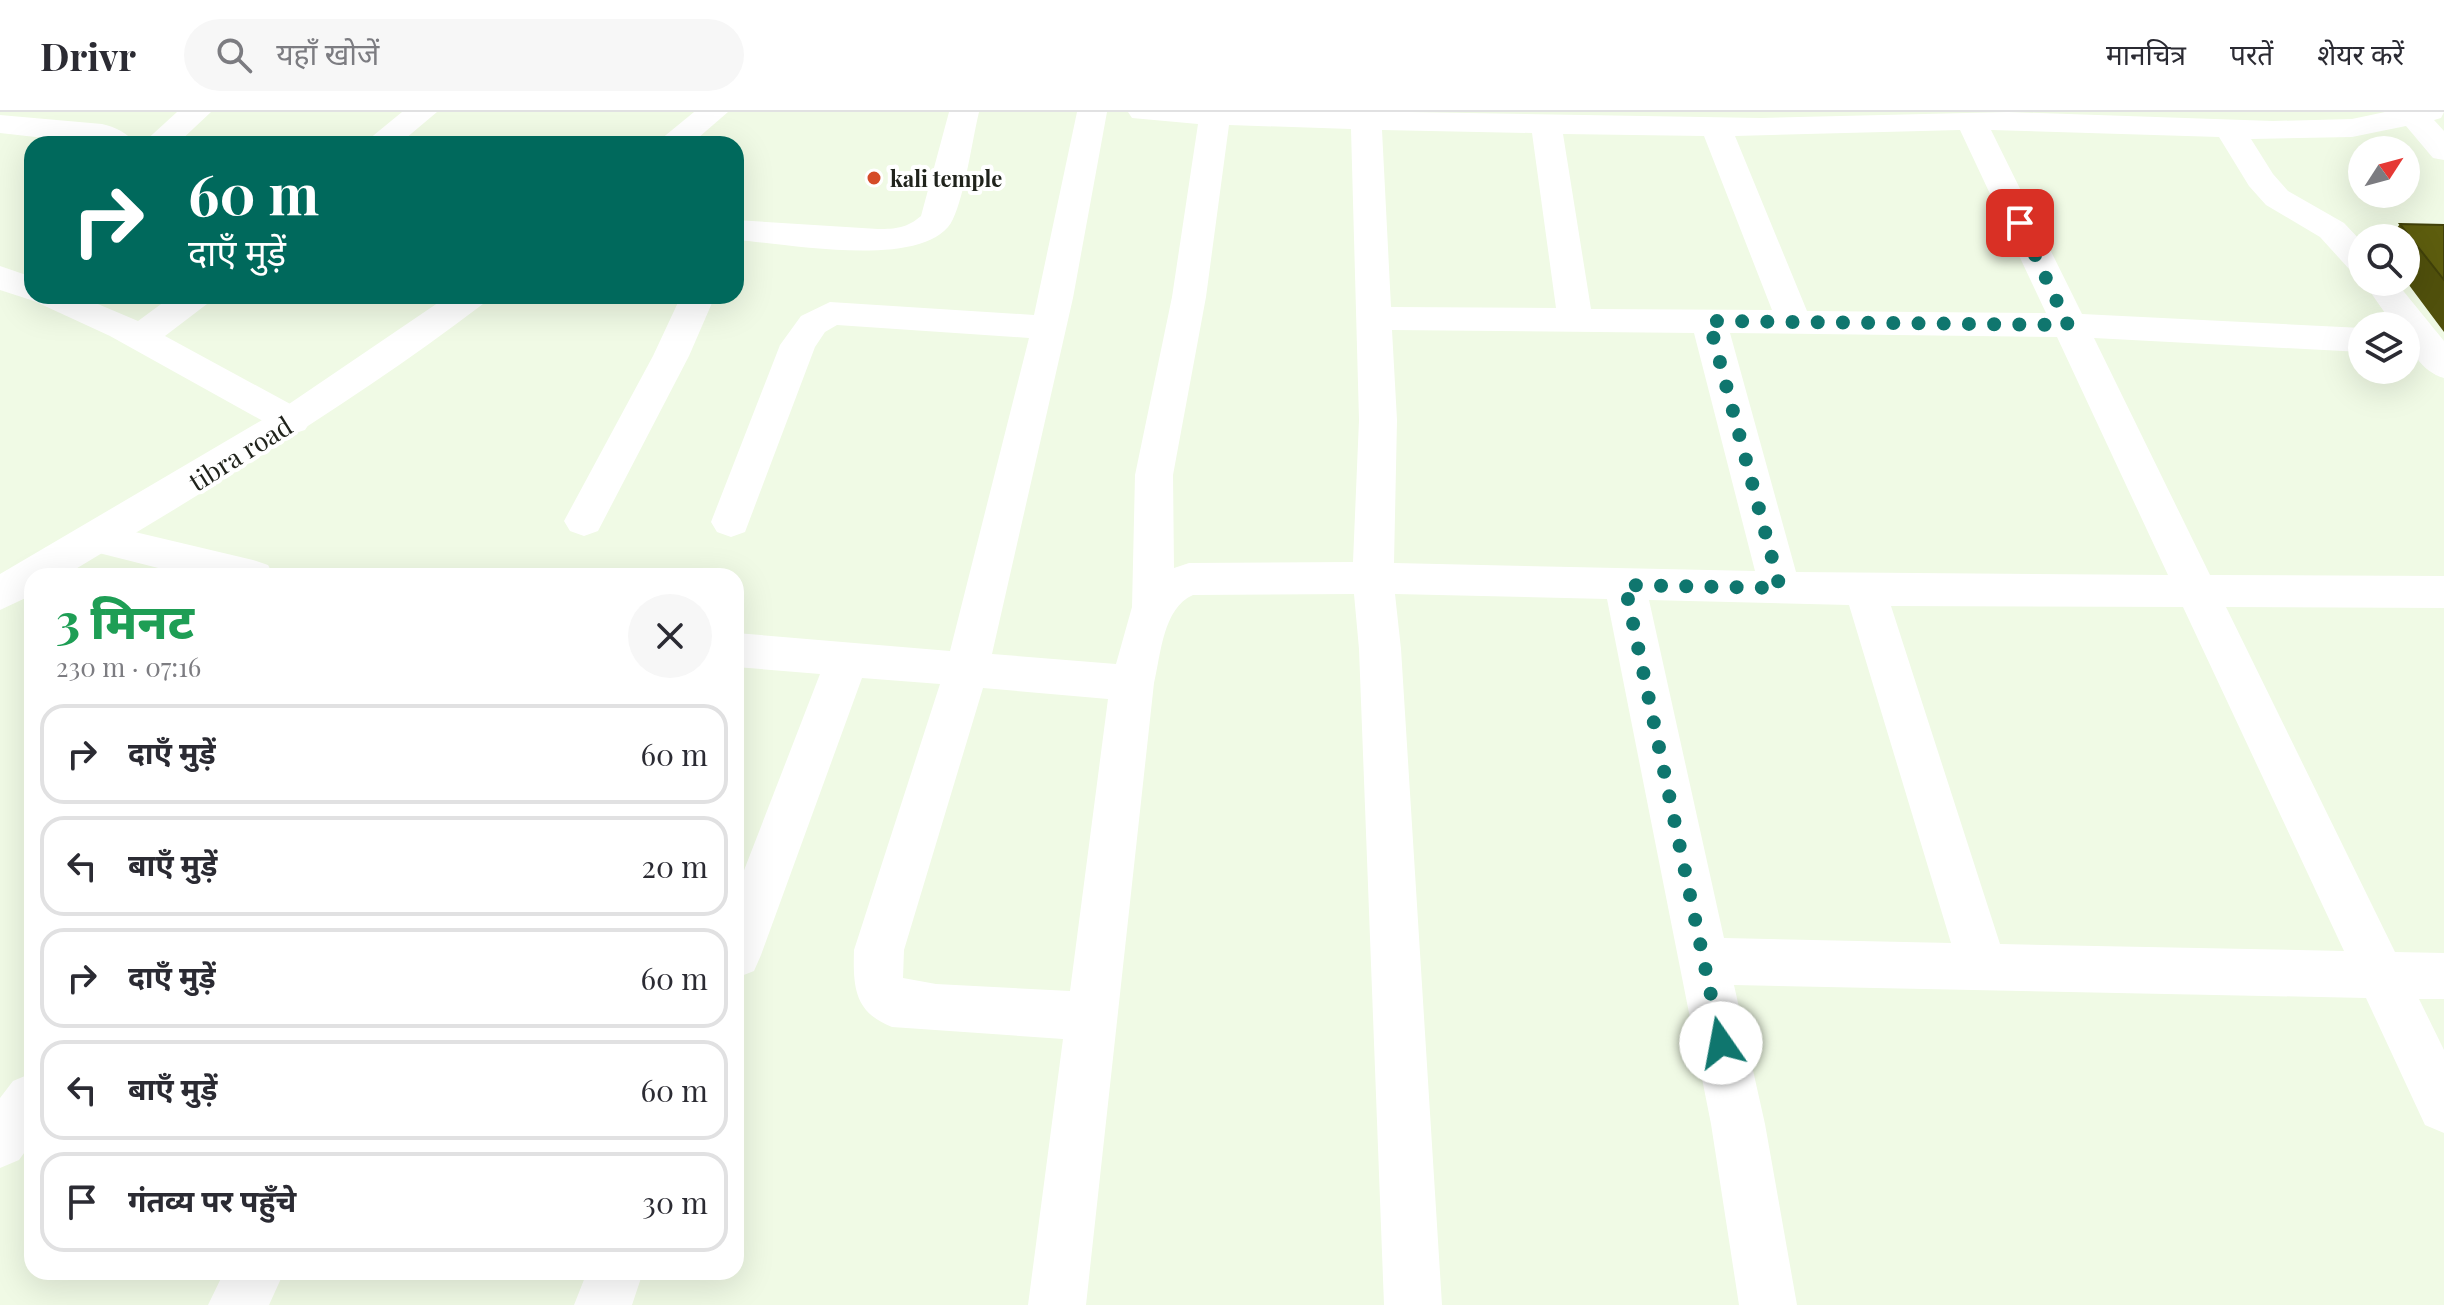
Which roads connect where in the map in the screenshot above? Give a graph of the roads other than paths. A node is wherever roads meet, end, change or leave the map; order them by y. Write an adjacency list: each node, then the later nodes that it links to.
1 (196, 112): 17 (street)
2 (422, 112): 18 (street)
3 (964, 112): 21 (street)
4 (1092, 112): 35 (street)
5 (1143, 112): 8 (street)
6 (707, 113): 19 (street)
7 (2422, 114): 15 (street); 20 (street)
8 (1215, 115): 11 (street); 53 (street)
9 (1971, 120): 14 (street); 15 (street); 34 (street)
10 (83, 121): 12 (street); 16 (street)
11 (1366, 121): 13 (street); 30 (street)
12 (0, 124)
13 (1546, 125): 14 (street); 31 (street)
14 (1716, 127): 33 (street)
15 (2229, 129): 22 (street)
16 (107, 136)
17 (168, 136)
18 (390, 136)
19 (683, 136)
20 (2444, 151)
21 (744, 231)
22 (2348, 247)
23 (0, 277): 24 (street)
24 (24, 287)
25 (2388, 296): 38 (street)
26 (66, 304): 36 (street)
27 (184, 304): 36 (street)
28 (461, 304): 39 (street, tibra road)
29 (694, 304): 40 (street)
30 (1374, 318): 31 (street); 45 (street)
31 (1575, 320): 32 (street)
32 (1709, 321): 33 (street); 48 (street)
33 (1794, 322): 34 (street)
34 (2068, 325): 37 (street); 50 (street)
35 (1049, 328): 41 (street); 56 (street)
36 (140, 337): 39 (street)
37 (2348, 339)
38 (2425, 350)
39 (292, 421): 42 (street, tibra road)
40 (584, 521)
41 (731, 522)
42 (97, 538): 43 (street, tibra road); 44 (street)
43 (45, 568)
44 (220, 568)
45 (1373, 578): 47 (street); 53 (street); 72 (street)
46 (24, 580): 52 (street, tibra road)
47 (1625, 585): 48 (street); 59 (street)
48 (1780, 588): 49 (street)
49 (1865, 589): 50 (street); 60 (street)
50 (2194, 589): 51 (street); 61 (street)
51 (2444, 592)
52 (0, 594)
53 (1153, 607): 57 (street)
54 (744, 651): 55 (street)
55 (847, 659): 56 (street); 58 (street)
56 (967, 669): 57 (street); 63 (street)
57 (1132, 683): 63 (street)
58 (744, 934)
59 (1704, 961): 60 (street); 73 (street)
60 (1983, 967): 61 (street)
61 (2380, 974): 62 (street); 64 (street)
62 (2444, 976)
63 (1092, 1016): 71 (street)
64 (2444, 1107)
65 (24, 1110): 66 (street)
66 (0, 1141)
67 (251, 1280): 69 (street)
68 (612, 1280): 70 (street)
69 (237, 1305)
70 (603, 1305)
71 (1057, 1305)
72 (1413, 1305)
73 (1768, 1305)

